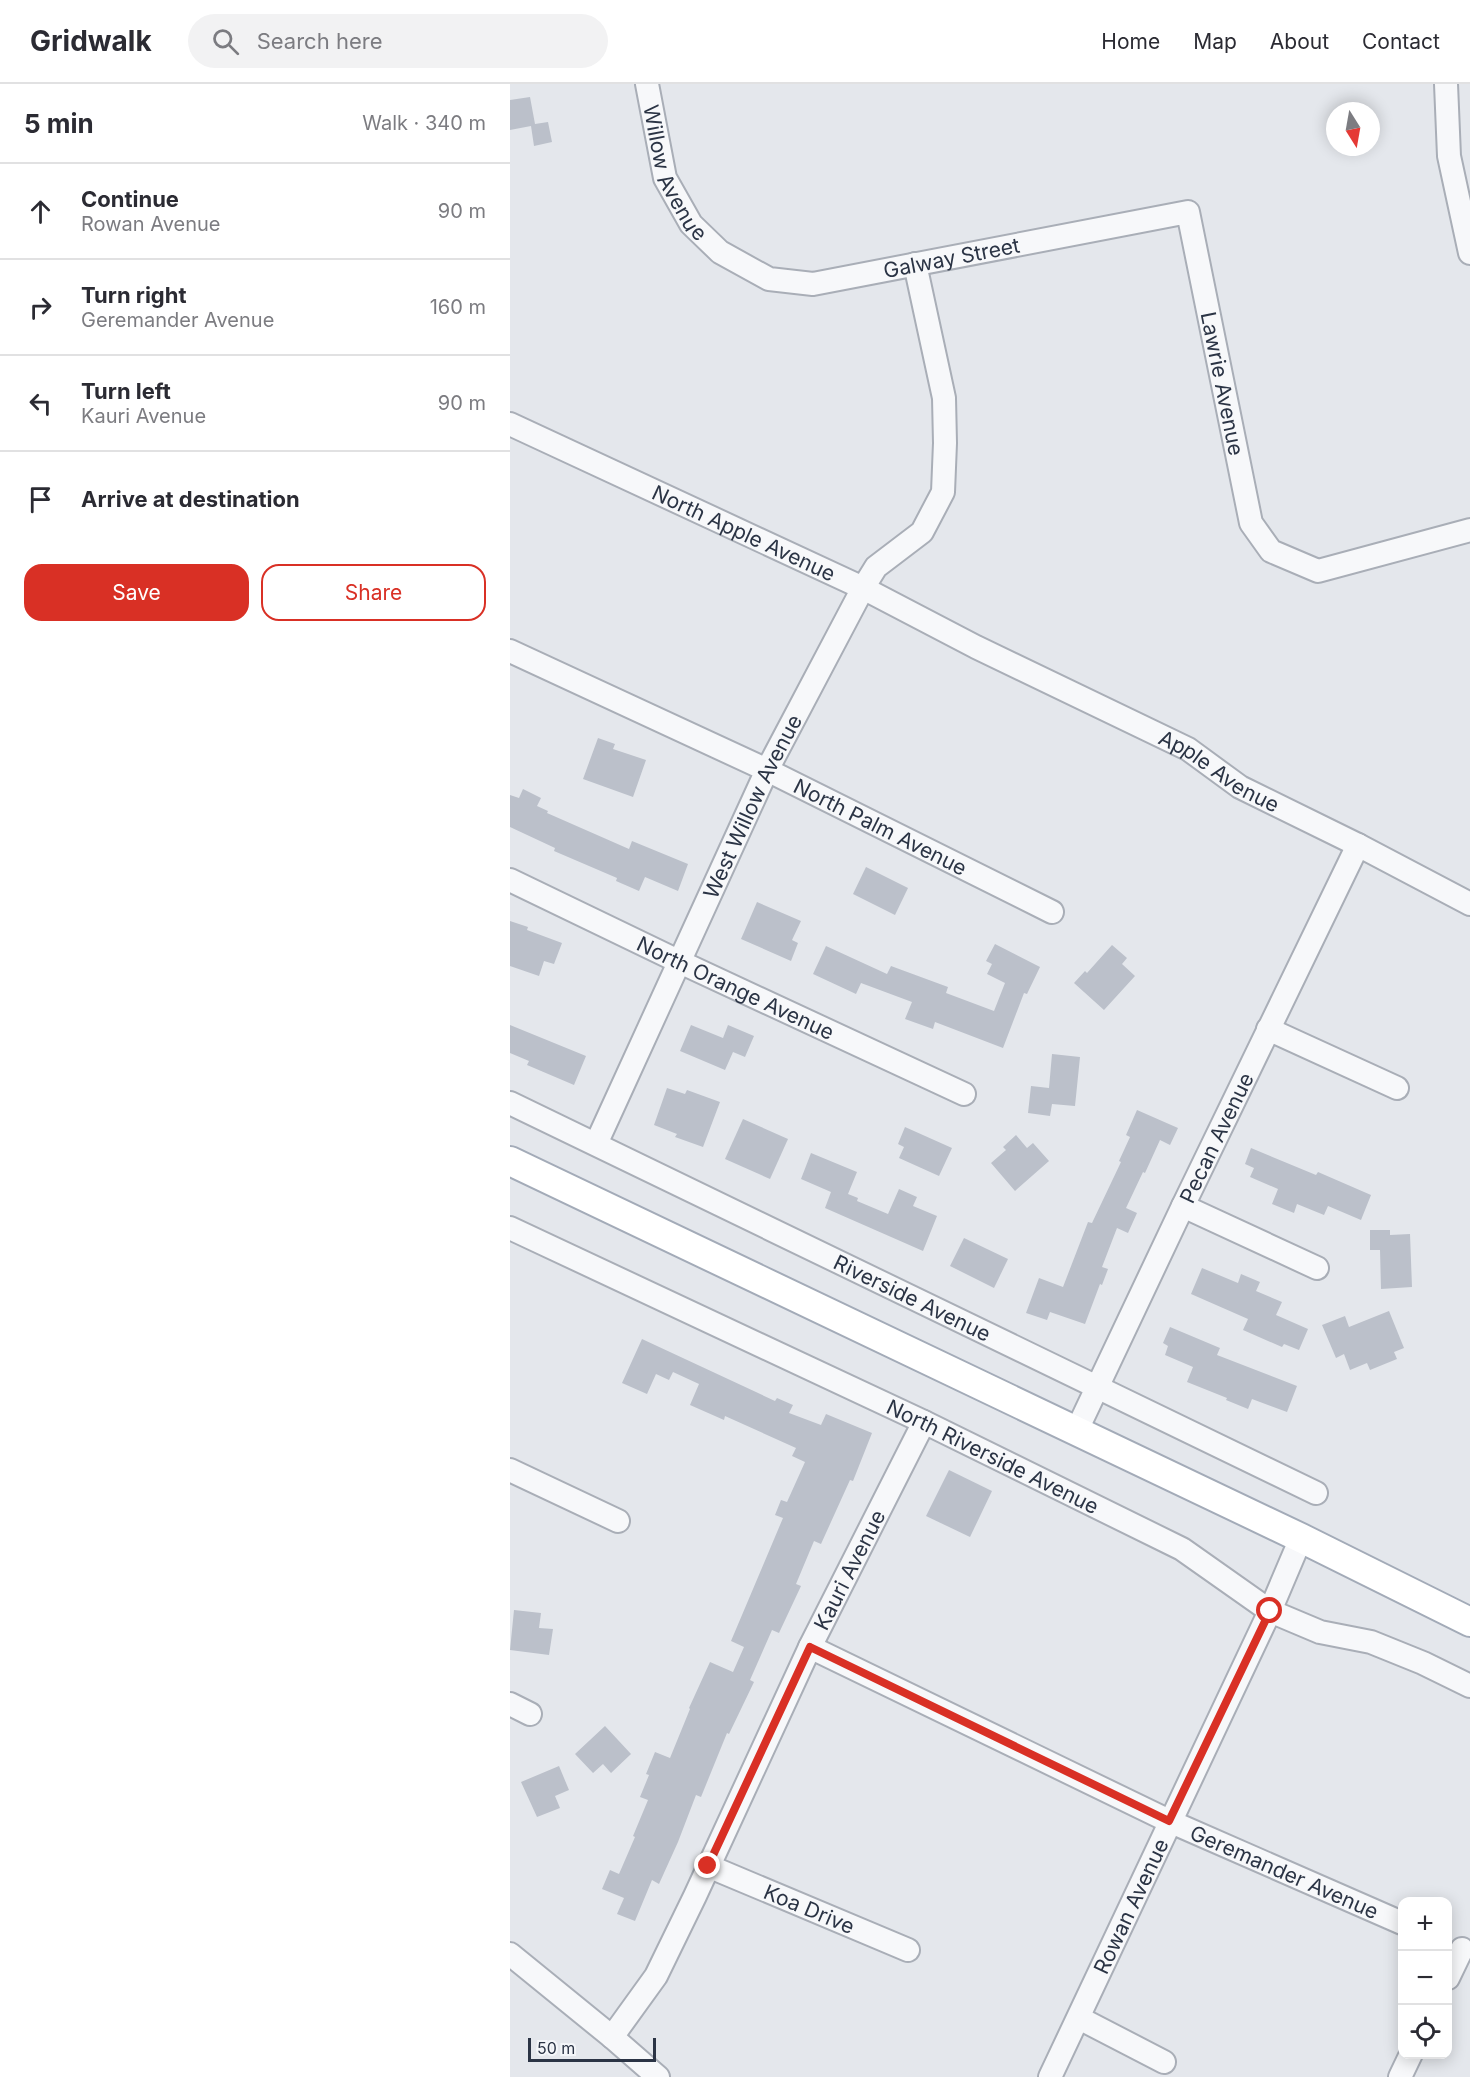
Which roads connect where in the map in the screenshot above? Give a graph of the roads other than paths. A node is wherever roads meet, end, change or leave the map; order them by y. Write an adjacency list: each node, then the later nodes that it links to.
1 (647, 84): 4 (street, Willow Avenue)
2 (1446, 84): 5 (street)
3 (1188, 212): 6 (street, Galway Street); 8 (street, Lawrie Avenue)
4 (720, 252): 6 (street, Galway Street)
5 (1470, 253)
6 (915, 264): 9 (street, West Willow Avenue)
7 (510, 424): 9 (street, North Apple Avenue)
8 (1470, 530)
9 (863, 588): 10 (street, North Apple Avenue); 12 (street, West Willow Avenue)
10 (976, 647): 13 (street, Apple Avenue)
11 (510, 651): 12 (street, North Palm Avenue)
12 (767, 770): 16 (street, North Palm Avenue); 17 (street, West Willow Avenue)
13 (1358, 845): 15 (street, Apple Avenue); 18 (street, Pecan Avenue)
14 (510, 880): 17 (street, North Orange Avenue)
15 (1465, 902)
16 (1052, 912)
17 (680, 962): 20 (street, North Orange Avenue); 22 (street, West Willow Avenue)
18 (1268, 1029): 19 (street); 24 (street, Pecan Avenue)
19 (1397, 1088)
20 (964, 1094)
21 (510, 1103): 22 (street, Riverside Avenue)
22 (596, 1144): 27 (street, Riverside Avenue)
23 (510, 1161): 29 (main road)
24 (1183, 1206): 26 (street); 27 (street, Pecan Avenue)
25 (510, 1228): 28 (street, North Riverside Avenue)
26 (1317, 1268)
27 (1097, 1387): 29 (street, Pecan Avenue); 31 (street, Riverside Avenue)
28 (924, 1422): 34 (street, North Riverside Avenue); 36 (street, Kauri Avenue)
29 (1076, 1432): 33 (main road)
30 (510, 1470): 32 (street)
31 (1316, 1493)
32 (618, 1521)
33 (1301, 1538): 34 (street, Rowan Avenue); 35 (main road)
34 (1270, 1611): 37 (street, North Riverside Avenue); 38 (street, Rowan Avenue)
35 (1470, 1622)
36 (810, 1647): 38 (street, Geremander Avenue); 39 (street, Kauri Avenue)
37 (1470, 1686)
38 (1169, 1821): 40 (street, Geremander Avenue); 45 (street, Rowan Avenue)
39 (708, 1866): 42 (street, Koa Drive); 46 (street, Kauri Avenue)
40 (1398, 1921)
41 (1460, 1948): 44 (street)
42 (908, 1950)
43 (510, 1954): 46 (street)
44 (1452, 1968)
45 (1079, 2018): 48 (street); 50 (street, Rowan Avenue)
46 (612, 2037): 49 (street)
47 (1409, 2059): 51 (street)
48 (1164, 2062)
49 (658, 2077)
50 (1050, 2077)
51 (1400, 2077)

